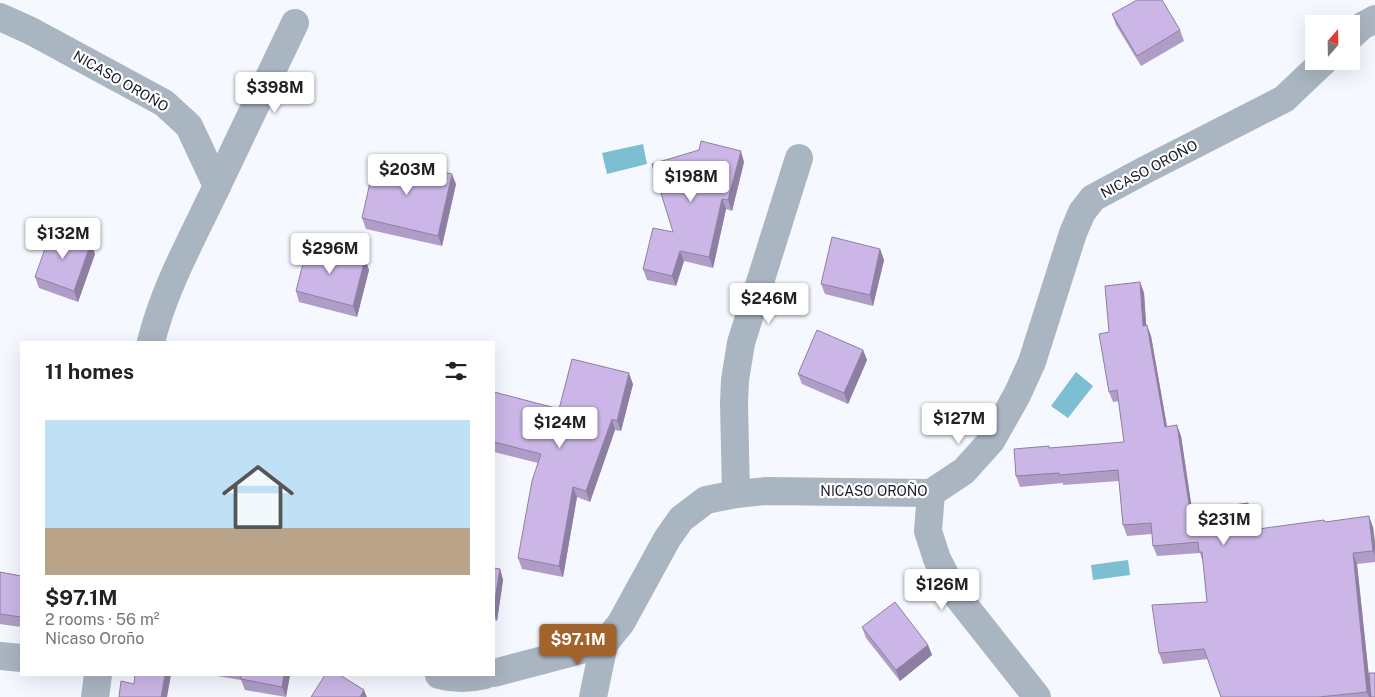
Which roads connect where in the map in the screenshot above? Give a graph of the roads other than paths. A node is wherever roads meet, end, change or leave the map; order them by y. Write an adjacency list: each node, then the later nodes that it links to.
1 (0, 17): 7 (street, NICASO OROÑO)
2 (1375, 19): 4 (street)
3 (295, 22): 7 (street)
4 (1360, 28)
5 (1315, 70): 9 (street, NICASO OROÑO)
6 (799, 158): 10 (street)
7 (216, 186): 8 (street)
8 (151, 341)
9 (930, 493): 10 (street, NICASO OROÑO); 20 (street)
10 (736, 494): 11 (street, NICASO OROÑO)
11 (604, 644): 14 (street); 19 (street)
12 (0, 656): 13 (street)
13 (20, 658)
14 (495, 673)
15 (98, 676): 18 (street)
16 (443, 676): 17 (street)
17 (482, 676)
18 (94, 697)
19 (593, 697)
20 (1037, 697)

